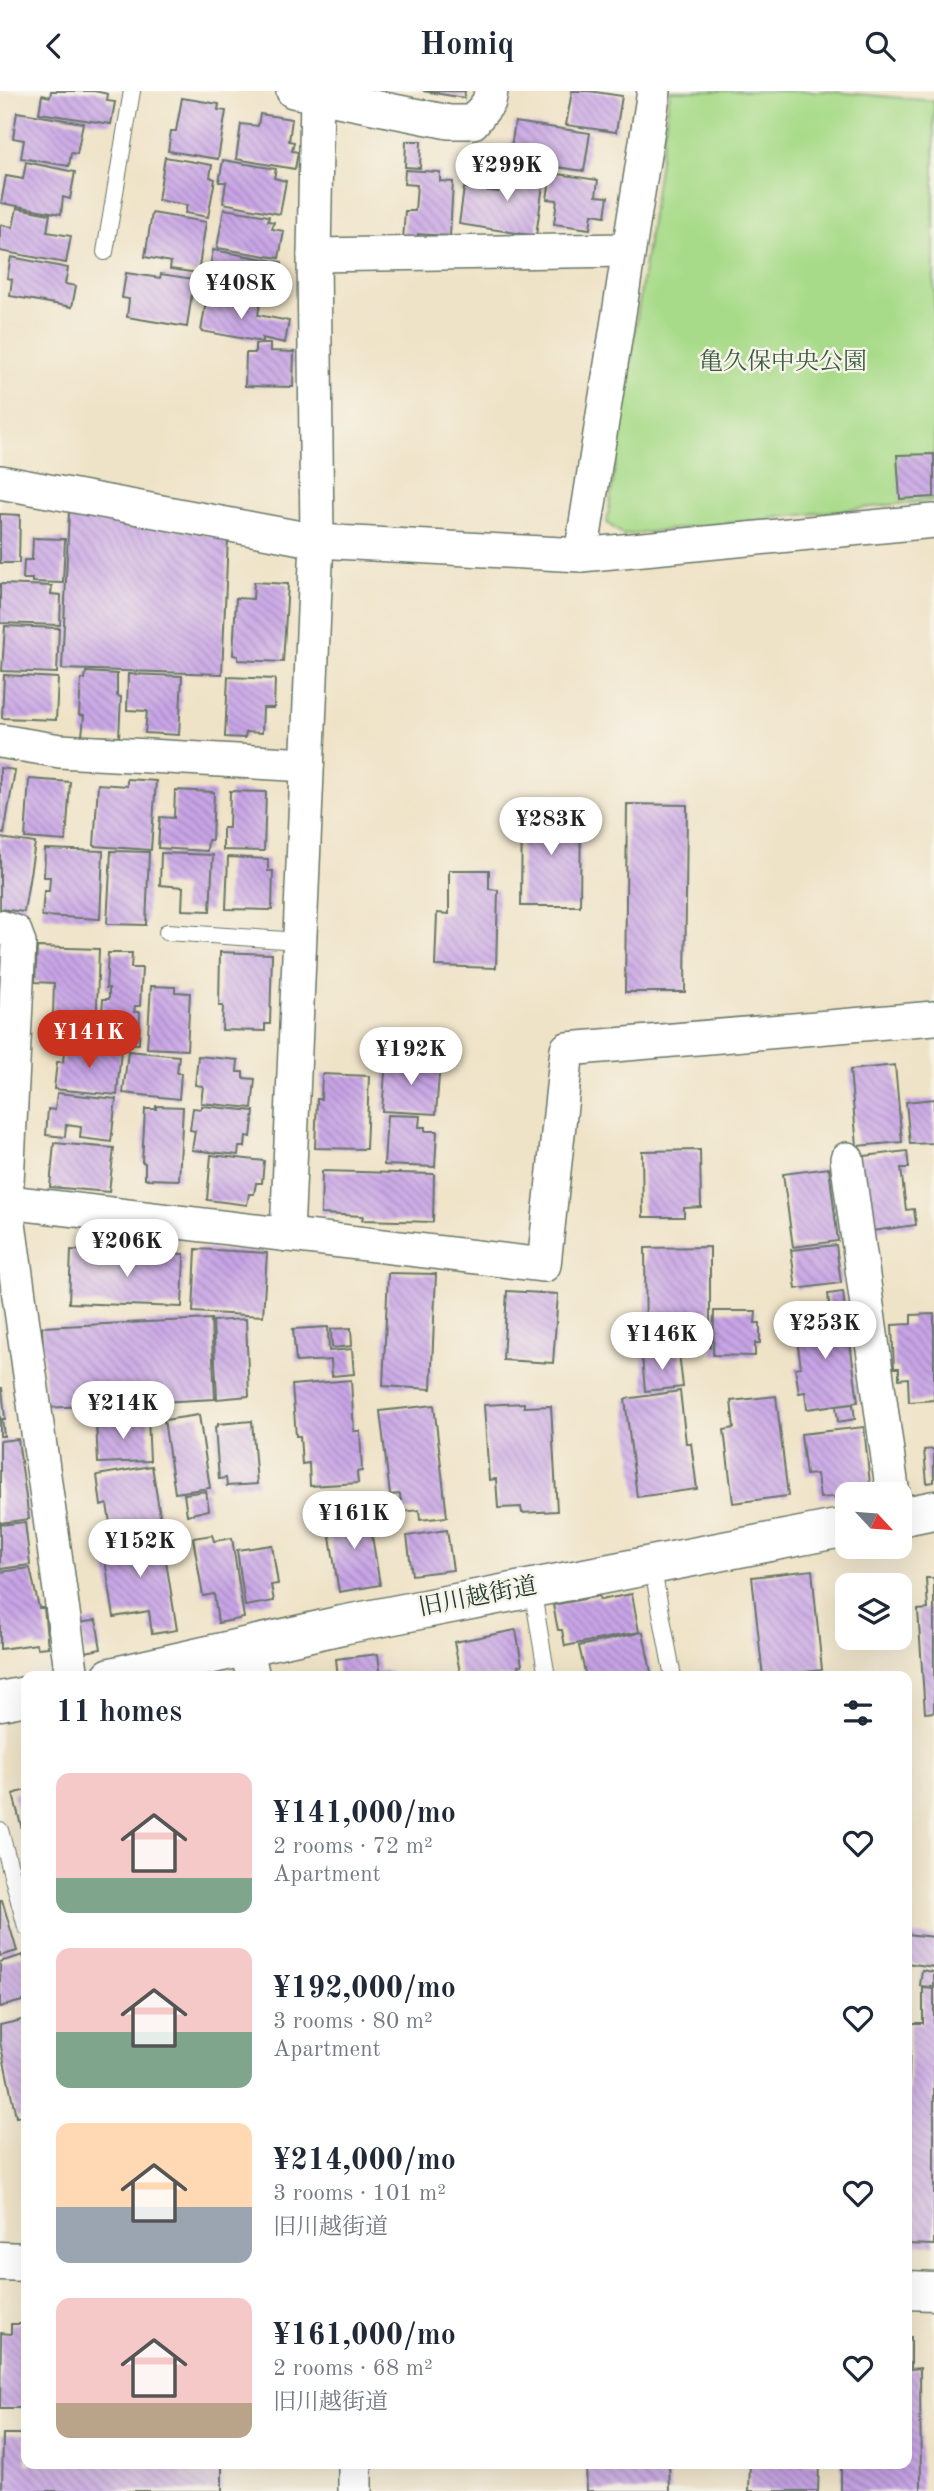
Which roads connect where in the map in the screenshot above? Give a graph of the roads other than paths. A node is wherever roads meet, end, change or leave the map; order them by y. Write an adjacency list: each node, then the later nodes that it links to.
1 (132, 91): 6 (lane)
2 (491, 91): 4 (street)
3 (654, 91): 5 (street)
4 (305, 93): 7 (street)
5 (628, 250): 7 (street); 11 (street)
6 (105, 253)
7 (314, 255): 10 (street)
8 (0, 482): 10 (street)
9 (934, 521): 11 (street)
10 (317, 541): 11 (street); 13 (street)
11 (581, 555)
12 (0, 741): 13 (street)
13 (307, 765): 16 (street)
14 (0, 927): 19 (street)
15 (167, 932): 16 (lane)
16 (299, 941): 20 (street)
17 (934, 1018): 20 (street)
18 (847, 1159): 21 (street)
19 (3, 1202): 20 (street); 28 (street)
20 (287, 1235)
21 (891, 1482)
22 (934, 1510): 23 (main road)
23 (912, 1515)
24 (835, 1529): 25 (main road, 旧川越街道)
25 (652, 1565): 26 (main road, 旧川越街道); 31 (lane)
26 (532, 1588): 27 (main road, 旧川越街道); 30 (lane)
27 (250, 1661): 29 (main road, 旧川越街道)
28 (71, 1671)
29 (163, 1671)
30 (546, 1671)
31 (672, 1671)
32 (21, 1697): 33 (main road)
33 (0, 1702)
34 (0, 1829): 35 (lane)
35 (21, 1908)
36 (0, 2261): 37 (main road)
37 (21, 2262)
38 (912, 2290): 39 (main road)
39 (934, 2291)
40 (355, 2469): 41 (street)
41 (355, 2491)

